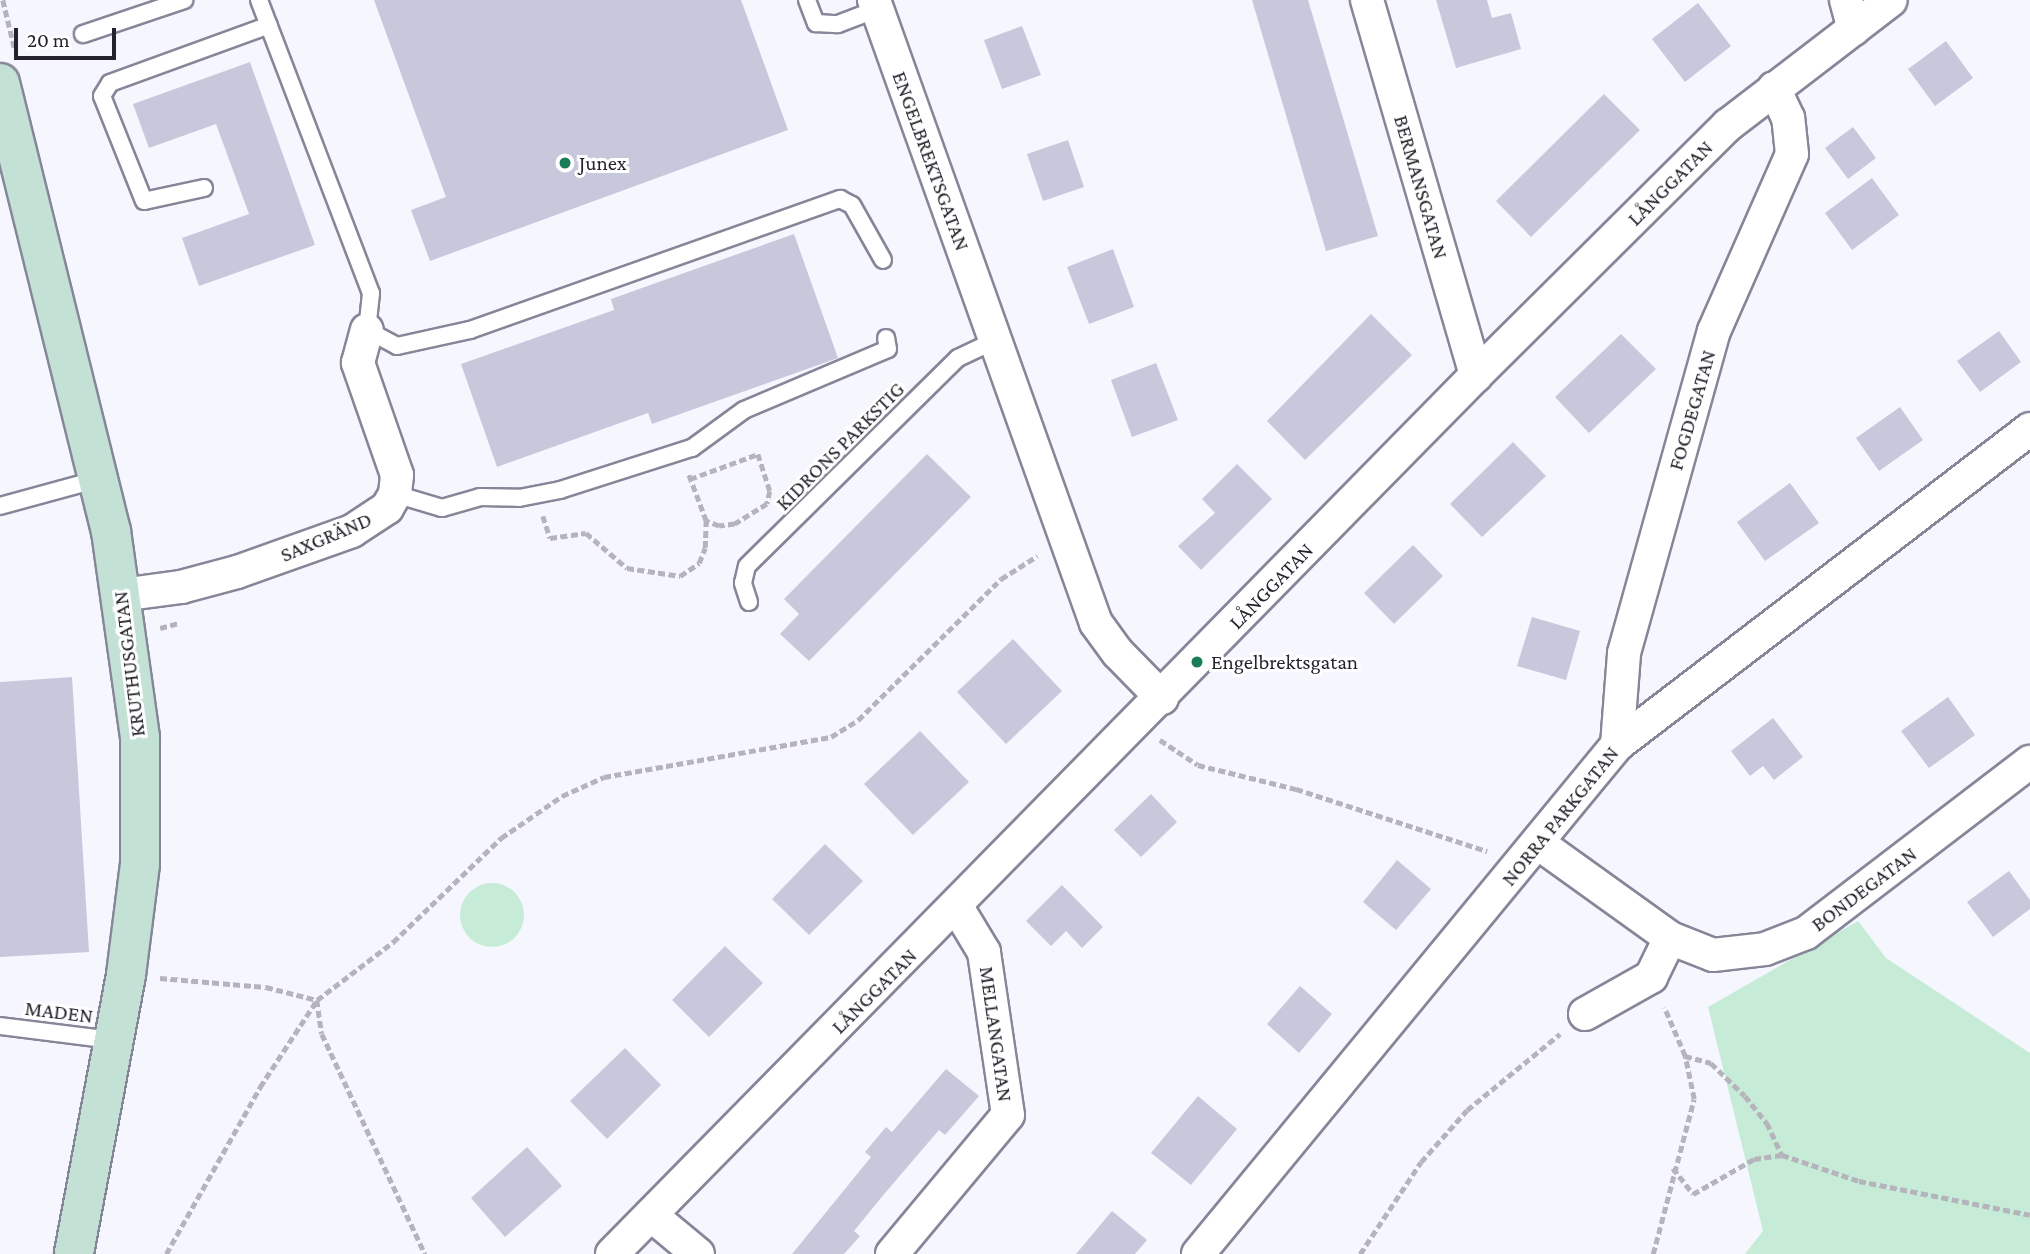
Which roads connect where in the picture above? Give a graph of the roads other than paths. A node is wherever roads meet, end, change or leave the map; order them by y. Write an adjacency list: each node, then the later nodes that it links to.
1 (184, 0): 9 (lane)
2 (259, 0): 8 (lane)
3 (807, 0): 6 (lane)
4 (1367, 0): 17 (street, BERMANSGATAN)
5 (1891, 0): 7 (street, LÅNGGATAN)
6 (875, 4): 16 (street, ENGELBREKTSGATAN)
7 (1850, 14): 11 (street, LÅNGGATAN)
8 (270, 25): 12 (lane); 14 (lane)
9 (83, 34)
10 (0, 83): 19 (main road, KRUTHUSGATAN)
11 (1774, 88): 17 (street, LÅNGGATAN); 25 (street, FOGDEGATAN)
12 (204, 187)
13 (883, 260): 14 (lane)
14 (367, 330): 20 (street, SAXGRÄND)
15 (886, 338): 20 (lane)
16 (996, 340): 23 (lane, KIDRONS PARKSTIG); 24 (street, ENGELBREKTSGATAN)
17 (1476, 375): 24 (street, LÅNGGATAN)
18 (2030, 429): 25 (street, NORRA PARKGATAN)
19 (99, 479): 21 (lane); 22 (main road, KRUTHUSGATAN)
20 (395, 494): 22 (street, SAXGRÄND)
21 (0, 506)
22 (121, 595): 32 (main road, KRUTHUSGATAN)
23 (749, 601)
24 (1162, 698): 28 (street, LÅNGGATAN)
25 (1617, 745): 27 (street, NORRA PARKGATAN)
26 (2030, 762): 29 (street, BONDEGATAN)
27 (1538, 844): 29 (street, BONDEGATAN); 38 (street, NORRA PARKGATAN)
28 (957, 907): 33 (street, LÅNGGATAN); 37 (street, MELLANGATAN)
29 (1670, 938): 30 (street)
30 (1585, 1014)
31 (0, 1026): 32 (lane, MADEN)
32 (112, 1040): 34 (main road, KRUTHUSGATAN)
33 (651, 1215): 35 (street, LÅNGGATAN); 36 (street)
34 (74, 1254)
35 (612, 1254)
36 (698, 1254)
37 (892, 1254)
38 (1198, 1254)

